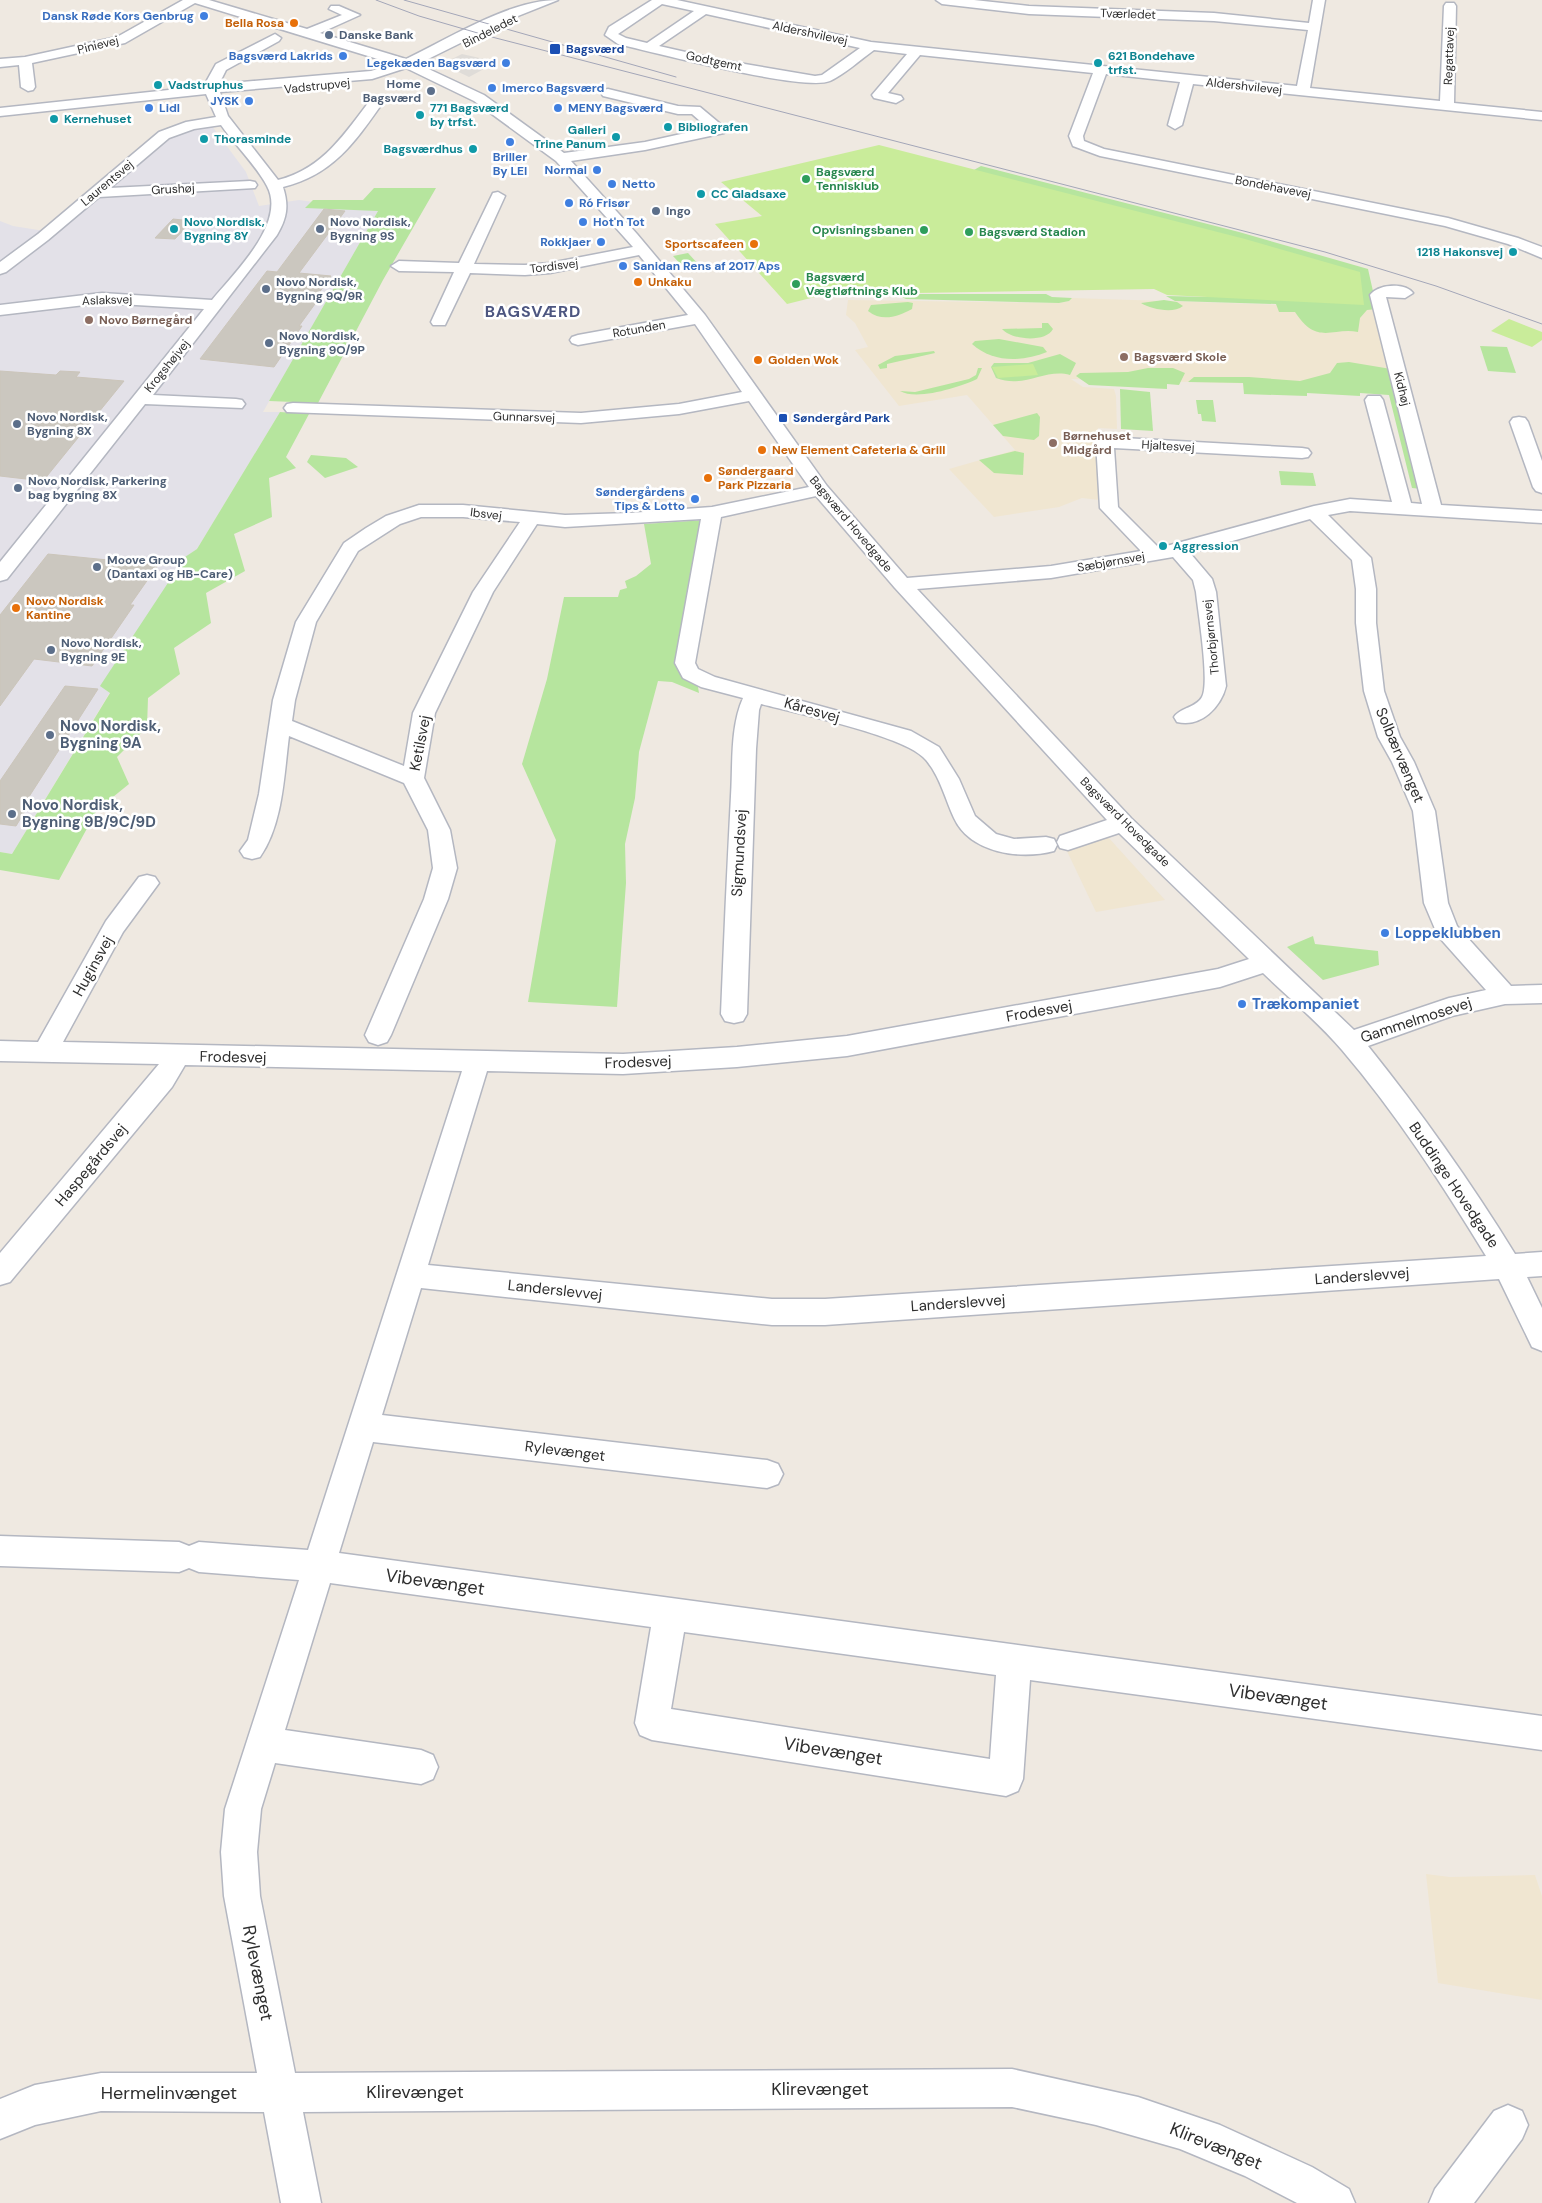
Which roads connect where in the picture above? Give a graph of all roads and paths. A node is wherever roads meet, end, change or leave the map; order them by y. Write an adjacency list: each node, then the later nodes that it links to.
1 (192, 0): 19 (street, Pinievej)
2 (196, 0): 10 (street, Bagsværd Hovedgade)
3 (245, 0): 10 (street)
4 (552, 0): 21 (street, Bindeledet)
5 (565, 0): 21 (street, Bindeledet)
6 (660, 0): 12 (street, Aldershvilevej); 17 (street, Godtgemt)
7 (942, 0): 13 (street, Tværledet)
8 (1318, 0): 13 (street)
9 (1450, 6): 30 (street, Regattavej)
10 (225, 8): 14 (street, Bagsværd Hovedgade)
11 (335, 9): 14 (street)
12 (704, 10): 16 (street, Aldershvilevej); 17 (street)
13 (1314, 27): 26 (street)
14 (306, 34): 21 (street, Bagsværd Hovedgade)
15 (275, 38): 25 (street)
16 (871, 46): 17 (street, Godtgemt); 18 (street, Aldershvilevej)
17 (649, 47)
18 (916, 51): 22 (street, Aldershvilevej); 28 (street)
19 (25, 61): 20 (street, Pinievej); 24 (street)
20 (0, 64)
21 (413, 66): 25 (street, Vadstrupvej); 36 (street, Bagsværd Hovedgade)
22 (1101, 70): 23 (street, Aldershvilevej); 42 (street, Bondehavevej)
23 (1188, 80): 26 (street, Aldershvilevej); 35 (street)
24 (28, 87)
25 (213, 92): 31 (street, Vadstrupvej); 34 (street)
26 (1303, 92): 30 (street, Aldershvilevej)
27 (608, 93): 36 (street)
28 (896, 99)
29 (377, 101): 38 (street)
30 (1447, 107): 32 (street, Aldershvilevej)
31 (6, 112): 33 (street)
32 (1542, 116)
33 (0, 120)
34 (224, 120): 38 (street); 39 (street, Laurentsvej)
35 (1174, 125)
36 (561, 158): 43 (street, Bagsværd Hovedgade)
37 (250, 185): 39 (street, Grushøj)
38 (275, 185): 49 (street, Krogshøjvej)
39 (95, 192): 46 (street, Laurentsvej)
40 (498, 196): 47 (street)
41 (1542, 242): 42 (street)
42 (1526, 246): 44 (street, Bondehavevej)
43 (642, 250): 47 (street, Tordisvej); 51 (street, Bagsværd Hovedgade)
44 (1542, 253)
45 (399, 266): 47 (street, Tordisvej)
46 (0, 269)
47 (464, 269): 52 (street)
48 (1405, 293): 64 (street, Kidhøj)
49 (215, 305): 50 (street, Aslaksvej); 55 (street, Krogshøjvej)
50 (0, 310)
51 (699, 318): 53 (street, Rotunden); 54 (street, Bagsværd Hovedgade)
52 (439, 322)
53 (578, 340)
54 (754, 395): 58 (street, Gunnarsvej); 62 (street, Bagsværd Hovedgade)
55 (140, 399): 57 (street); 71 (street, Krogshøjvej)
56 (1374, 400): 63 (street)
57 (236, 404)
58 (293, 408)
59 (1519, 422): 61 (street)
60 (1302, 453): 70 (street, Hjaltesvej)
61 (1542, 487)
62 (820, 490): 66 (street, Ibsvej); 72 (street, Bagsværd Hovedgade)
63 (1404, 508): 64 (street, Sæbjørnsvej); 65 (street, Sæbjørnsvej)
64 (1433, 511): 67 (street, Sæbjørnsvej)
65 (1314, 512): 69 (street, Sæbjørnsvej); 84 (street, Solbærvænget)
66 (712, 513): 68 (street, Ibsvej); 73 (street, Kåresvej)
67 (1542, 517)
68 (531, 519): 75 (street, Ibsvej); 76 (street, Ketilsvej)
69 (1178, 550): 70 (street, Sæbjørnsvej); 74 (street, Thorbjørnsvej)
70 (1155, 555): 72 (street, Sæbjørnsvej)
71 (0, 575)
72 (902, 584): 77 (street, Bagsværd Hovedgade)
73 (755, 694): 79 (street, Kåresvej); 85 (street, Sigmundsvej)
74 (1185, 717)
75 (280, 724): 76 (street); 80 (street, Ibsvej)
76 (413, 778): 86 (street, Ketilsvej)
77 (1123, 823): 78 (street); 82 (street, Bagsværd Hovedgade)
78 (1068, 842)
79 (1046, 845)
80 (252, 851)
81 (147, 884): 89 (street, Huginsvej)
82 (1267, 962): 87 (street, Bagsværd Hovedgade); 91 (street, Frodesvej)
83 (1542, 994): 84 (street, Gammelmosevej)
84 (1505, 995): 87 (street, Gammelmosevej)
85 (734, 1014)
86 (378, 1035)
87 (1350, 1042): 93 (street, Buddinge Hovedgade)
88 (0, 1051): 89 (street, Frodesvej)
89 (45, 1052): 90 (street, Frodesvej)
90 (178, 1055): 91 (street, Frodesvej); 94 (street, Haspegårdsvej)
91 (478, 1060): 95 (street, Rylevænget)
92 (1542, 1264): 93 (street, Landerslevvej)
93 (1507, 1266): 95 (street, Landerslevvej); 96 (street, Buddinge Hovedgade)
94 (0, 1273)
95 (410, 1275): 97 (street, Rylevænget)
96 (1542, 1338)
97 (363, 1427): 98 (street, Rylevænget); 100 (street, Rylevænget)
98 (768, 1474)
99 (0, 1551): 100 (street, Vibevænget)
100 (319, 1566): 101 (street, Vibevænget); 104 (street, Rylevænget)
101 (670, 1615): 102 (street, Vibevænget); 102 (street, Vibevænget)
102 (1014, 1661): 103 (street, Vibevænget)
103 (1542, 1733)
104 (262, 1744): 105 (street); 106 (street, Rylevænget)
105 (421, 1766)
106 (282, 2094): 107 (street, Hermelinvænget); 109 (street, Rylevænget); 110 (street, Klirevænget)
107 (0, 2119)
108 (1508, 2125): 111 (street)
109 (302, 2203)
110 (1335, 2203)
111 (1449, 2203)

